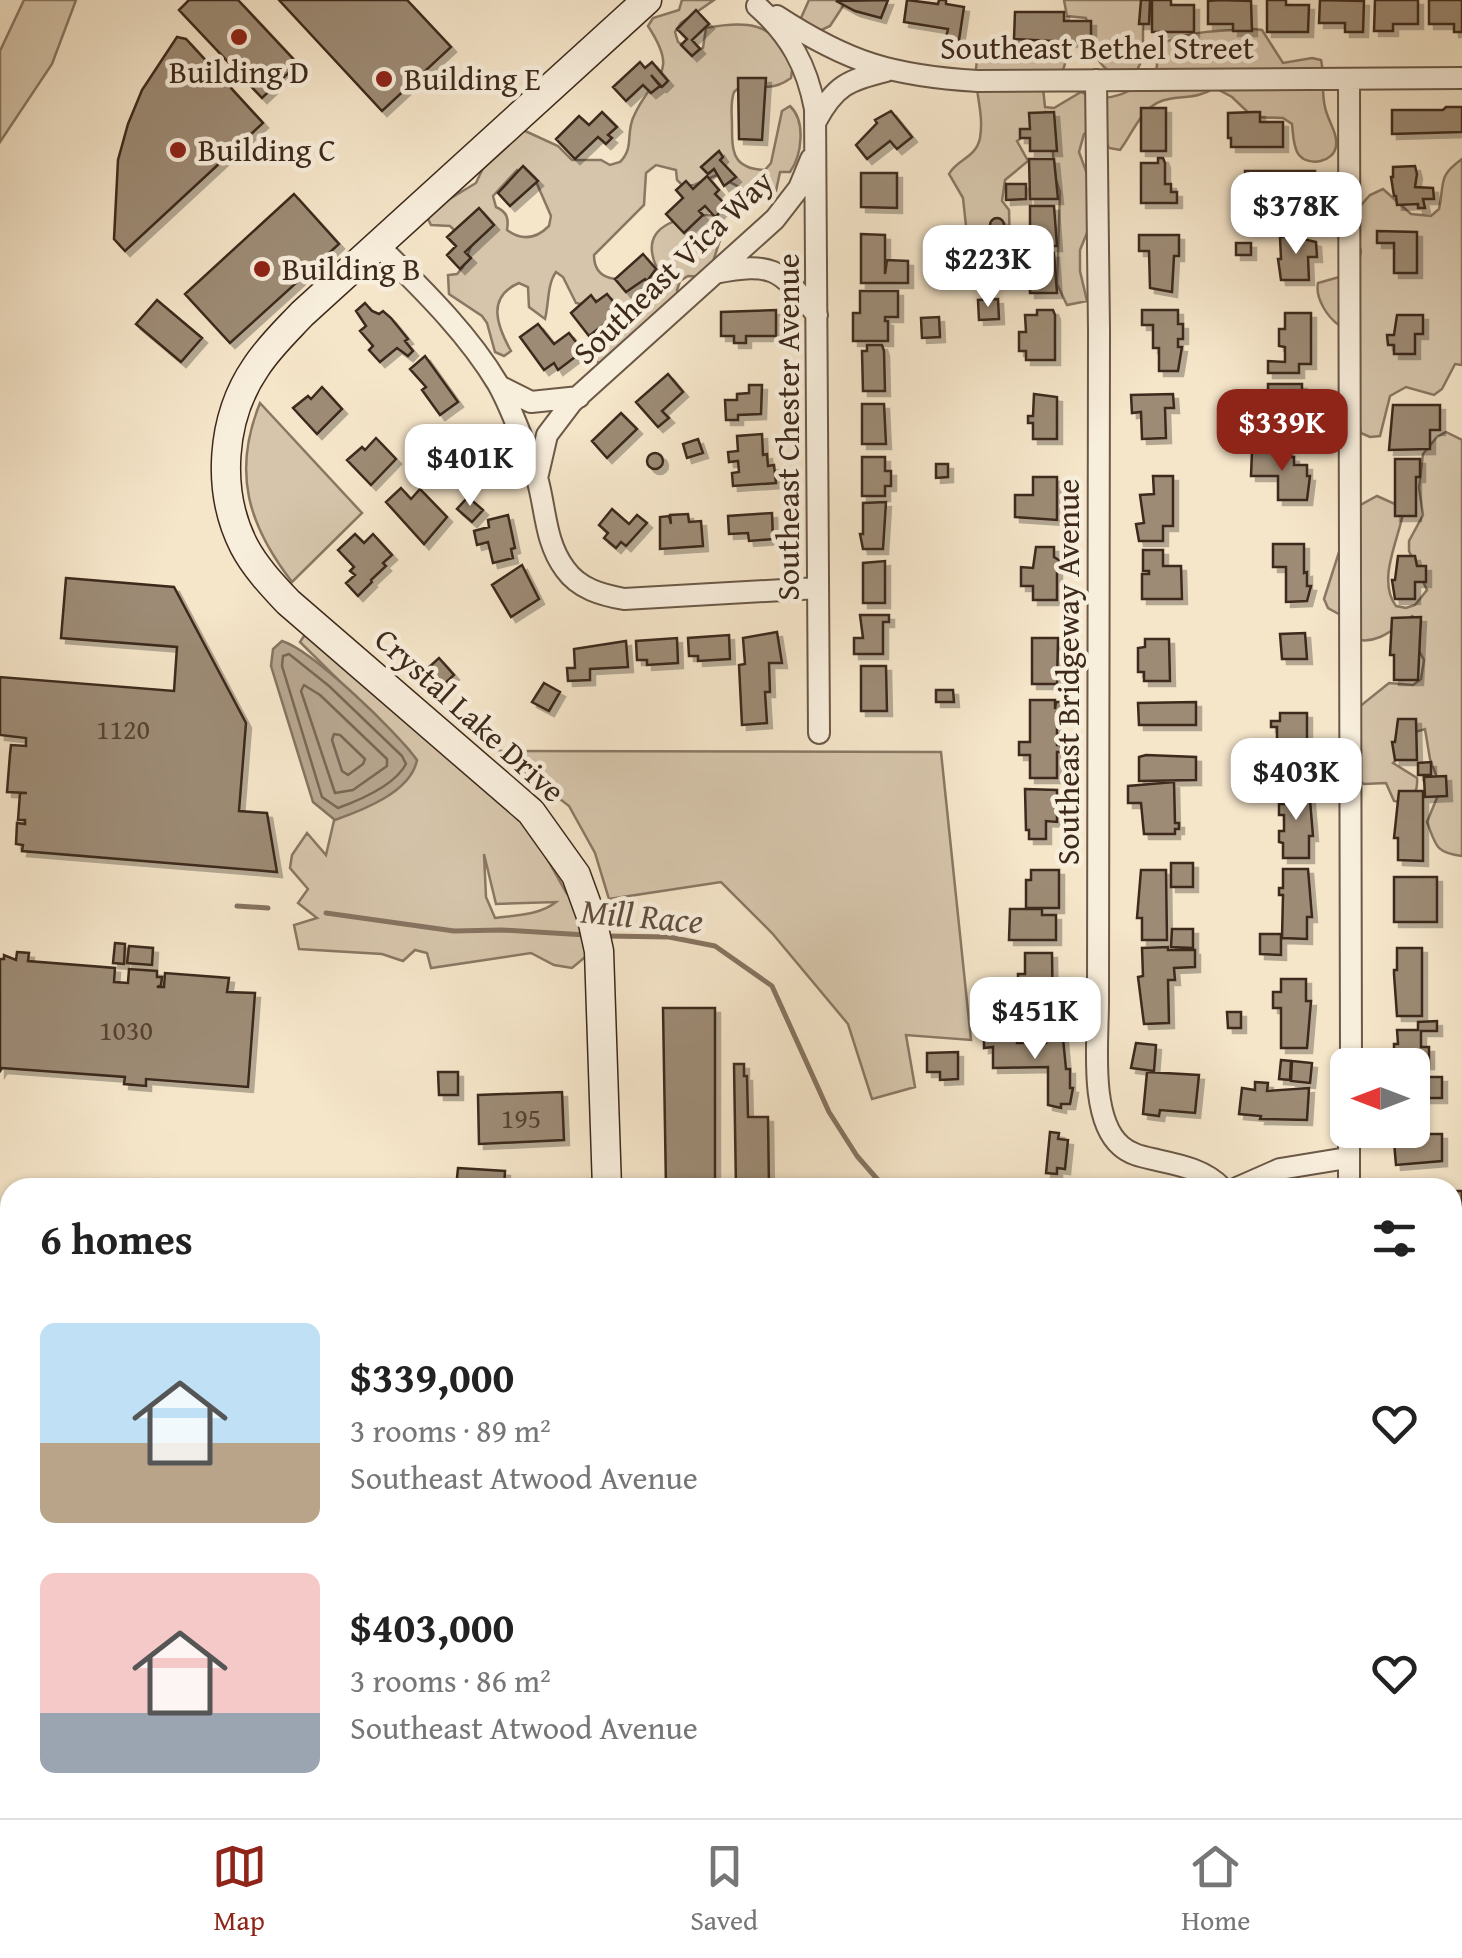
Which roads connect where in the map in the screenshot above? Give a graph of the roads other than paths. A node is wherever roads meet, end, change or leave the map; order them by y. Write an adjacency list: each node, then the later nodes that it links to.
1 (647, 0): 8 (street, Crystal Lake Drive)
2 (753, 3): 3 (street, Southeast Bethel Street); 7 (street, Southeast Chester Avenue)
3 (887, 70): 5 (street, Southeast Bethel Street); 7 (street)
4 (1462, 78): 6 (street, Southeast Bethel Street)
5 (1096, 80): 6 (street, Southeast Bethel Street); 20 (street, Southeast Bridgeway Avenue)
6 (1349, 80): 16 (street)
7 (816, 121): 9 (street, Southeast Vica Way); 10 (street, Southeast Chester Avenue)
8 (378, 245): 11 (street); 19 (street, Crystal Lake Drive)
9 (713, 273): 10 (street); 12 (street, Southeast Vica Way)
10 (818, 315): 14 (street, Southeast Chester Avenue)
11 (499, 386): 12 (street, Southeast Vica Way); 13 (street)
12 (581, 396): 13 (street, Southeast Vica Way)
13 (537, 476): 14 (street)
14 (818, 588): 15 (street, Southeast Chester Avenue)
15 (819, 733)
16 (1350, 1048)
17 (1348, 1148): 18 (street)
18 (1347, 1158): 21 (street); 22 (street)
19 (606, 1178)
20 (1207, 1178)
21 (1262, 1178)
22 (1348, 1178)

